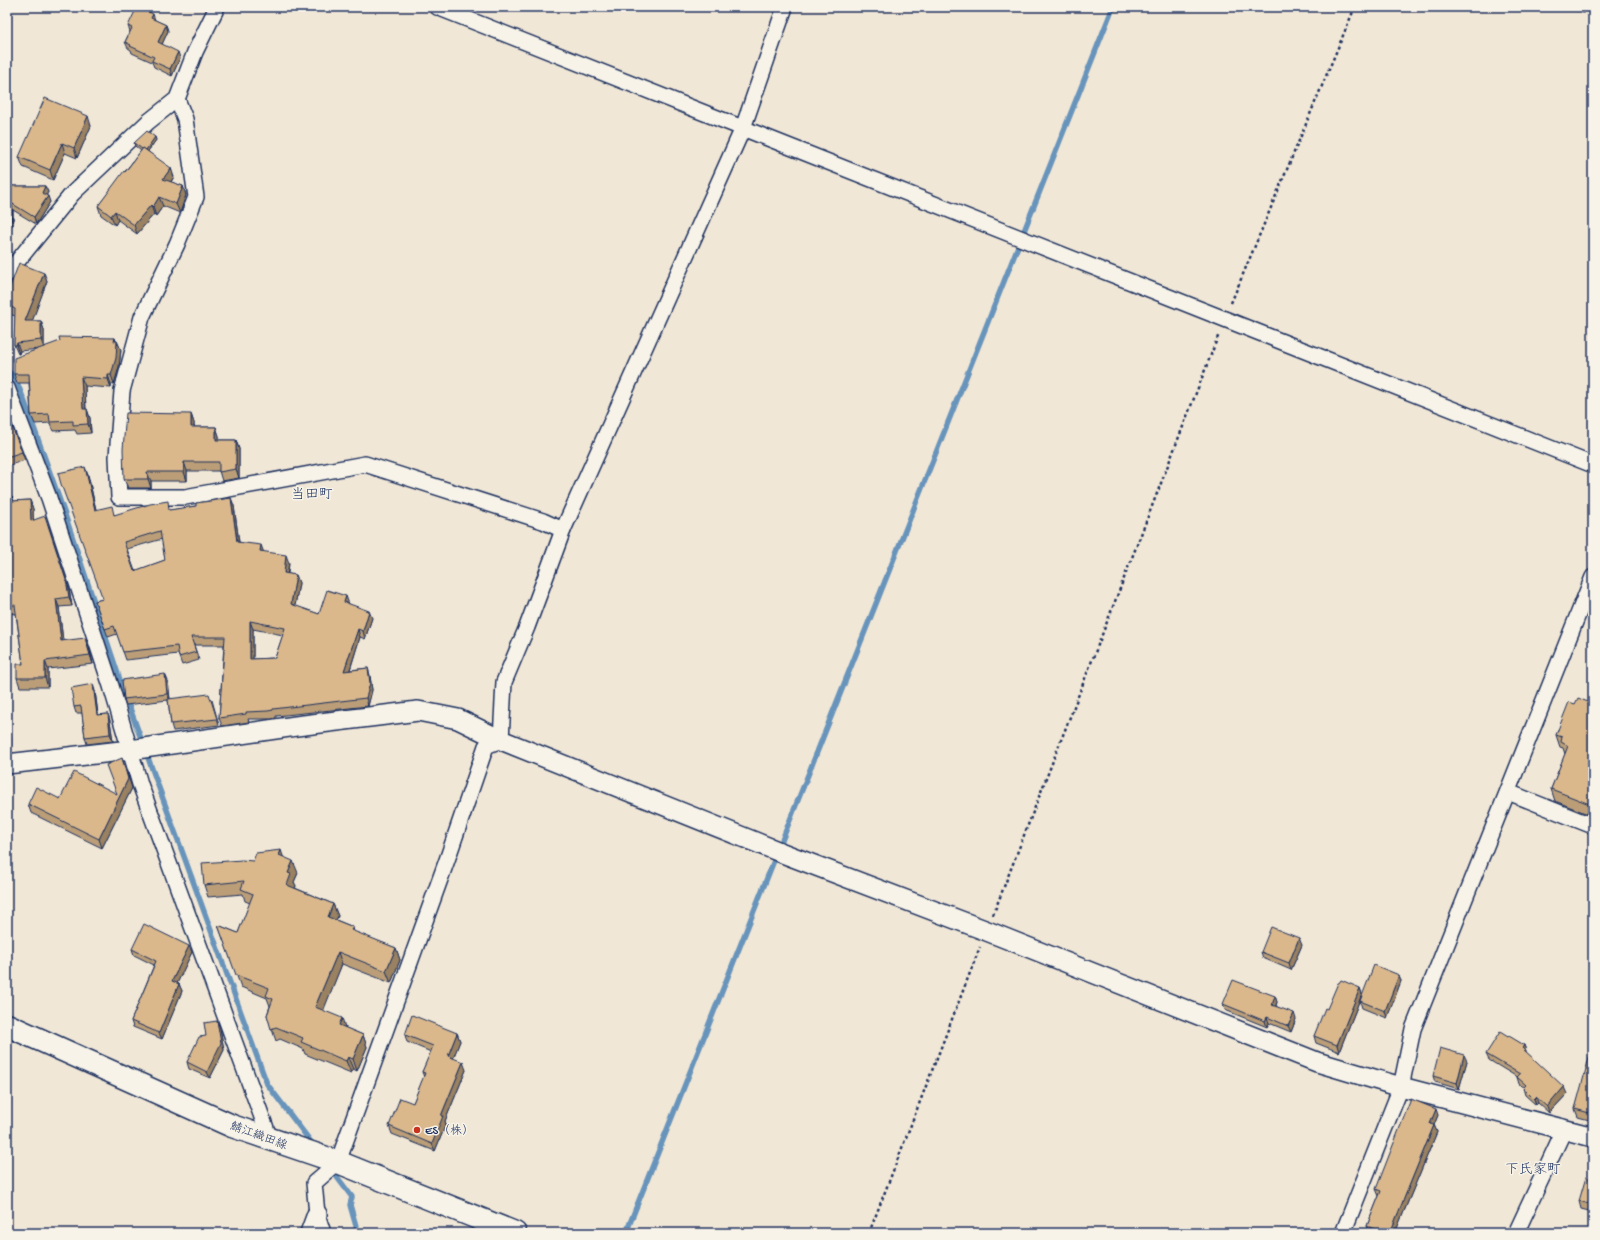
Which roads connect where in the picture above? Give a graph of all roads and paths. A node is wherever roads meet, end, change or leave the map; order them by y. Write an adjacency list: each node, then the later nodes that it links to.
1 (217, 7): 7 (street)
2 (437, 7): 8 (street)
3 (785, 7): 8 (street)
4 (1355, 7): 10 (path)
5 (1570, 7): 6 (path)
6 (1593, 16)
7 (178, 98): 9 (street); 13 (street)
8 (743, 128): 10 (street); 13 (street)
9 (7, 274)
10 (1224, 318): 12 (street); 20 (path)
11 (7, 388): 16 (street)
12 (1593, 465)
13 (563, 530): 15 (street)
14 (1593, 577): 18 (street)
15 (501, 740): 16 (street); 20 (street); 26 (street)
16 (130, 750): 17 (street); 25 (street)
17 (7, 764)
18 (1508, 792): 19 (street); 22 (street)
19 (1593, 826)
20 (987, 931): 22 (street); 31 (path)
21 (7, 1025): 25 (main road, 鯖江織田線)
22 (1401, 1087): 23 (street); 32 (street)
23 (1564, 1130): 24 (street); 33 (street)
24 (1593, 1137)
25 (270, 1139): 26 (main road, 鯖江織田線)
26 (338, 1162): 27 (street); 30 (main road, 鯖江織田線)
27 (317, 1214): 28 (street); 29 (street)
28 (310, 1233)
29 (323, 1233)
30 (515, 1233)
31 (870, 1233)
32 (1343, 1233)
33 (1516, 1233)

